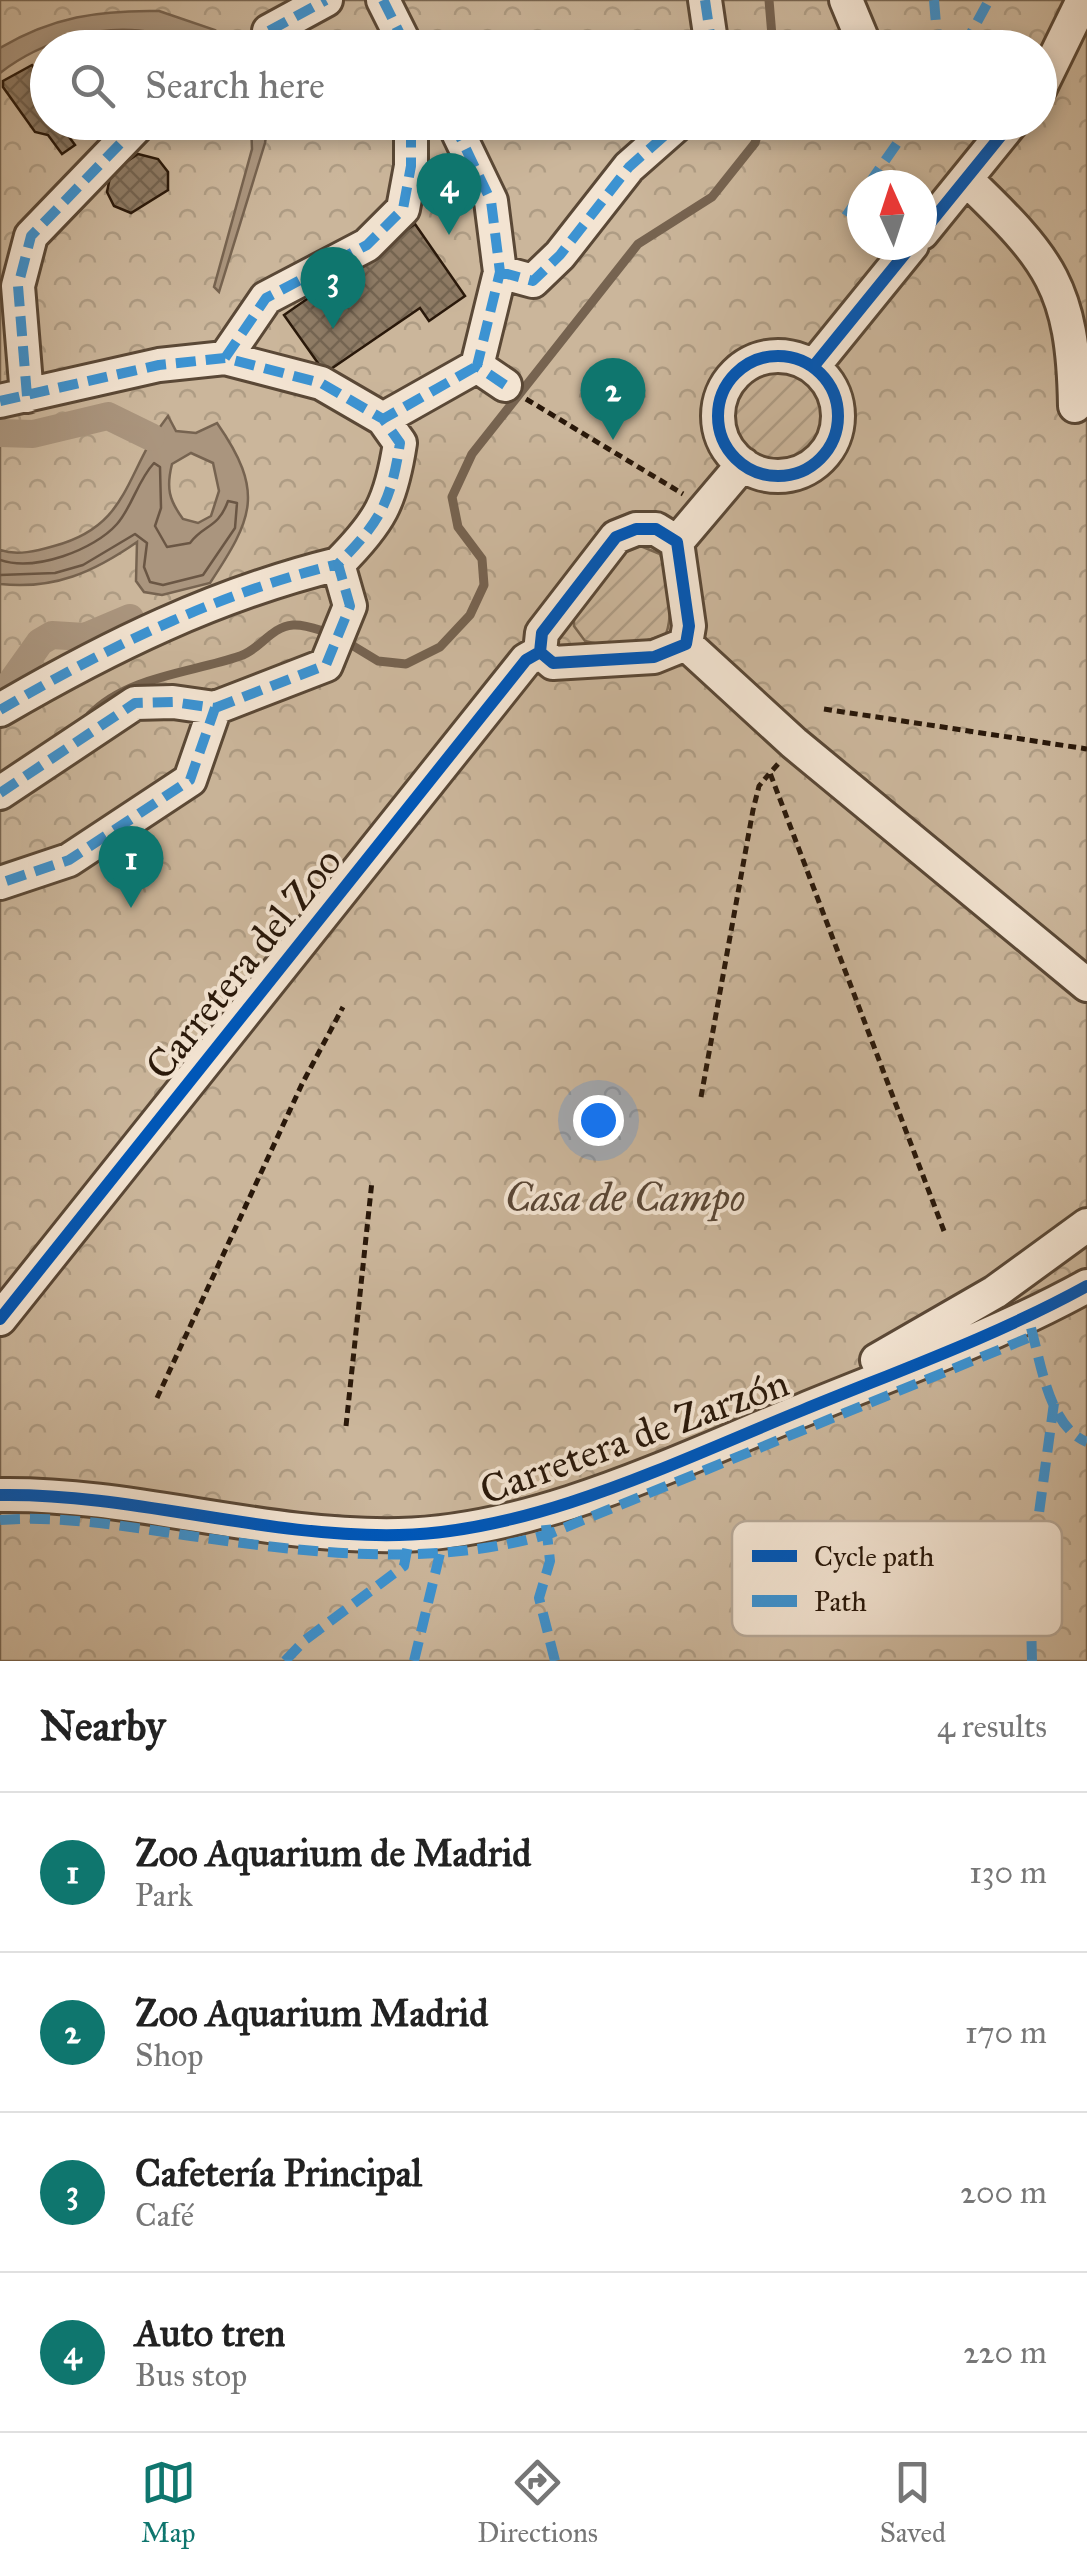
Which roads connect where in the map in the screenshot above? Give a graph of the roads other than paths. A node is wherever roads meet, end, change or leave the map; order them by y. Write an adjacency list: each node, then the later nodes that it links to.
1 (326, 0): 6 (street)
2 (383, 0): 7 (street)
3 (705, 0): 8 (street)
4 (846, 0): 9 (street)
5 (1083, 0): 10 (street)
6 (271, 30)
7 (397, 30)
8 (709, 30)
9 (858, 30)
10 (1057, 53)
11 (124, 140): 24 (street)
12 (412, 140): 20 (street)
13 (462, 140): 19 (street)
14 (660, 140): 19 (street)
15 (993, 140): 16 (street)
16 (967, 180): 17 (street); 25 (street)
17 (937, 215)
18 (900, 260): 22 (street)
19 (500, 272): 21 (street)
20 (225, 358): 24 (street); 26 (street)
21 (477, 366): 23 (street); 26 (street)
22 (814, 367): 27 (street); 27 (street)
23 (506, 385)
24 (14, 399)
25 (1074, 406)
26 (384, 419): 29 (street)
27 (743, 464): 28 (street)
28 (677, 542): 30 (street); 31 (street)
29 (338, 564): 32 (street); 33 (street)
30 (686, 644): 31 (street); 36 (street)
31 (540, 652): 39 (street, Carretera del Zoo)
32 (215, 708): 34 (street); 35 (street)
33 (0, 710)
34 (0, 793)
35 (0, 883)
36 (1087, 985)
37 (1087, 1225): 40 (street, Carretera de Zarzón)
38 (1087, 1286): 40 (street, Carretera de Zarzón)
39 (0, 1319)
40 (702, 1451): 41 (street, Carretera de Zarzón)
41 (0, 1495)

